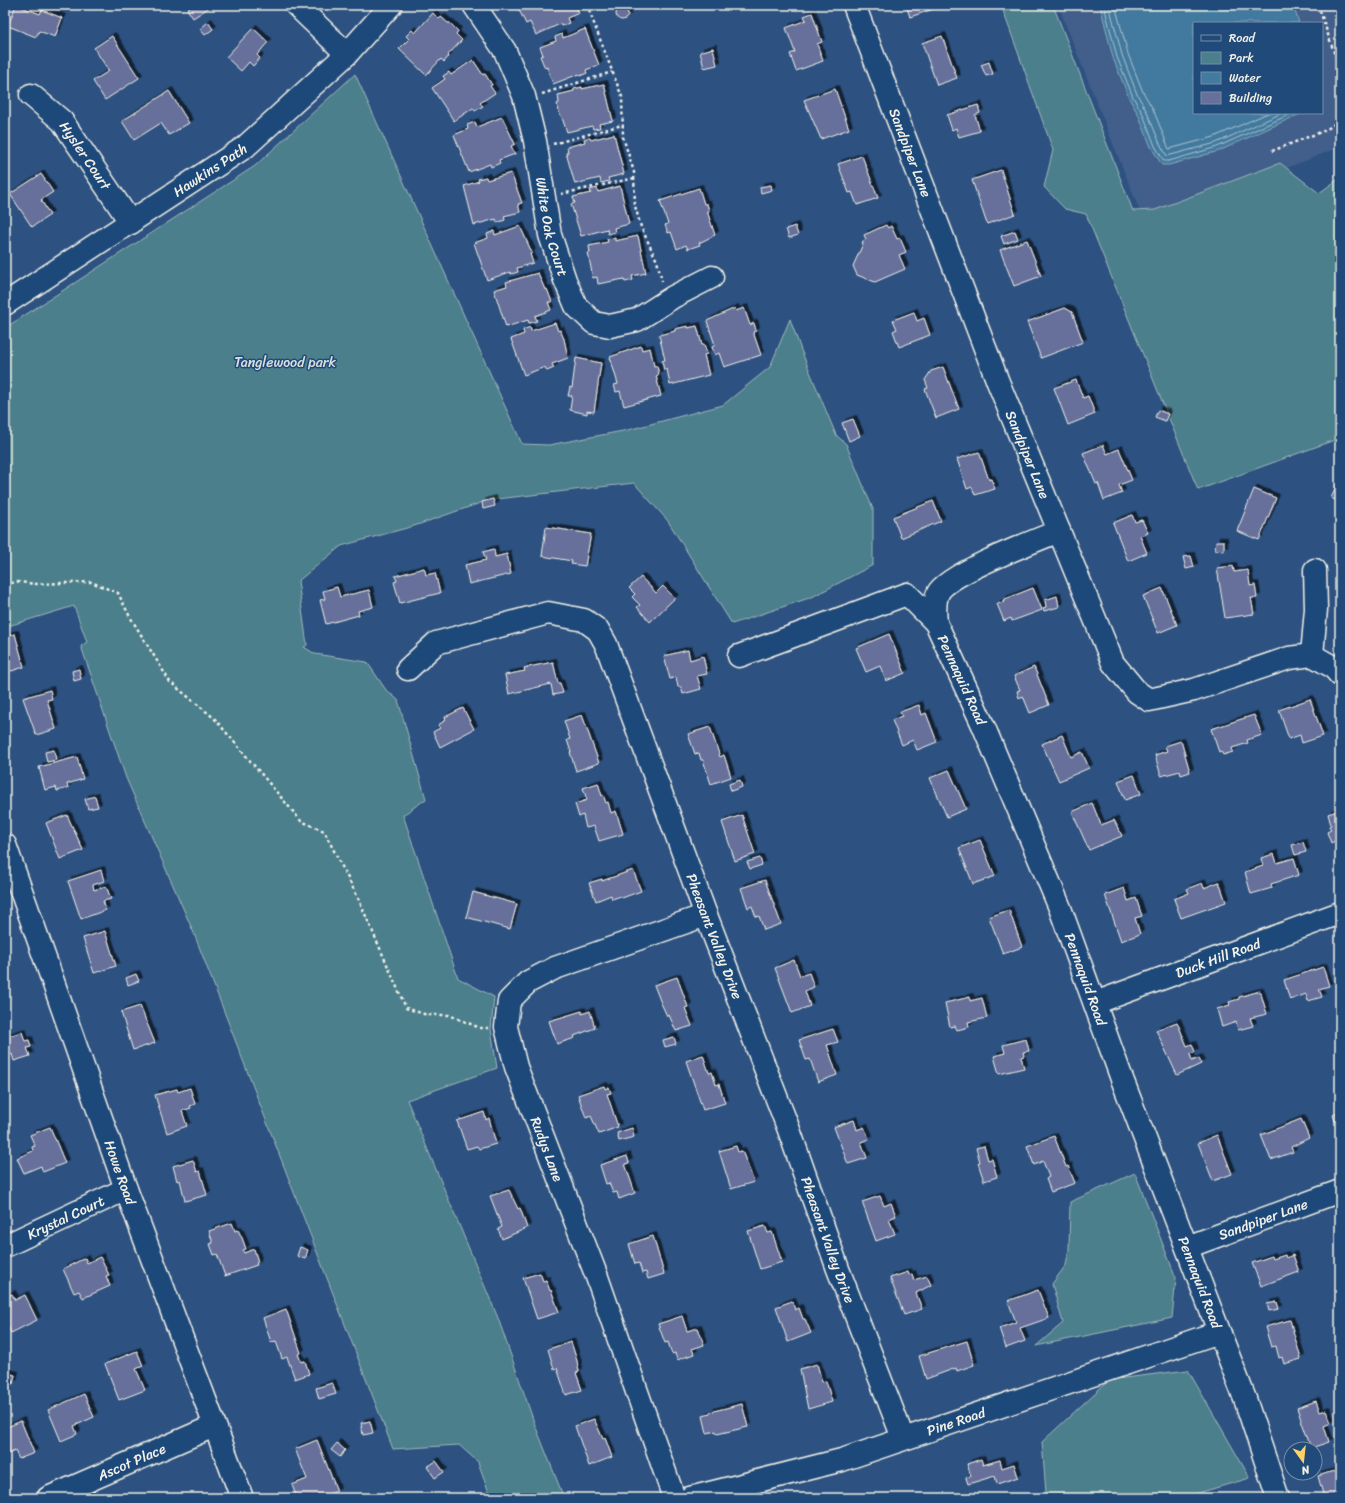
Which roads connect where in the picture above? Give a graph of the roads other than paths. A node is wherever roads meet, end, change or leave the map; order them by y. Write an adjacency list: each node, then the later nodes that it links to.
1 (296, 5): 5 (street)
2 (391, 5): 5 (street, Hawkins Path)
3 (474, 5): 8 (street, White Oak Court)
4 (854, 5): 10 (street, Sandpiper Lane)
5 (347, 54): 7 (street, Hawkins Path)
6 (31, 95): 7 (street, Hysler Court)
7 (131, 222): 9 (street, Hawkins Path)
8 (712, 277)
9 (5, 304)
10 (1058, 531): 12 (street, Pennaquid Road); 13 (street, Sandpiper Lane)
11 (1315, 570): 13 (street)
12 (936, 623): 14 (street); 20 (street, Pennaquid Road)
13 (1312, 655): 16 (street)
14 (739, 656)
15 (408, 669): 19 (street, Pheasant Valley Drive)
16 (1340, 676)
17 (7, 857): 21 (street, Howe Road)
18 (1340, 914): 20 (street, Duck Hill Road)
19 (706, 915): 27 (street, Pheasant Valley Drive); 30 (street, Rudys Lane)
20 (1095, 1003): 24 (street, Pennaquid Road)
21 (126, 1189): 23 (street, Krystal Court); 26 (street, Howe Road)
22 (1340, 1192): 24 (street, Sandpiper Lane)
23 (5, 1246)
24 (1187, 1247): 25 (street, Pennaquid Road)
25 (1219, 1332): 27 (street, Pine Road); 32 (street, Pennaquid Road)
26 (214, 1426): 28 (street, Ascot Place); 29 (street, Howe Road)
27 (902, 1438): 31 (street, Pine Road)
28 (48, 1498)
29 (242, 1498)
30 (674, 1498)
31 (690, 1498)
32 (1278, 1498)

